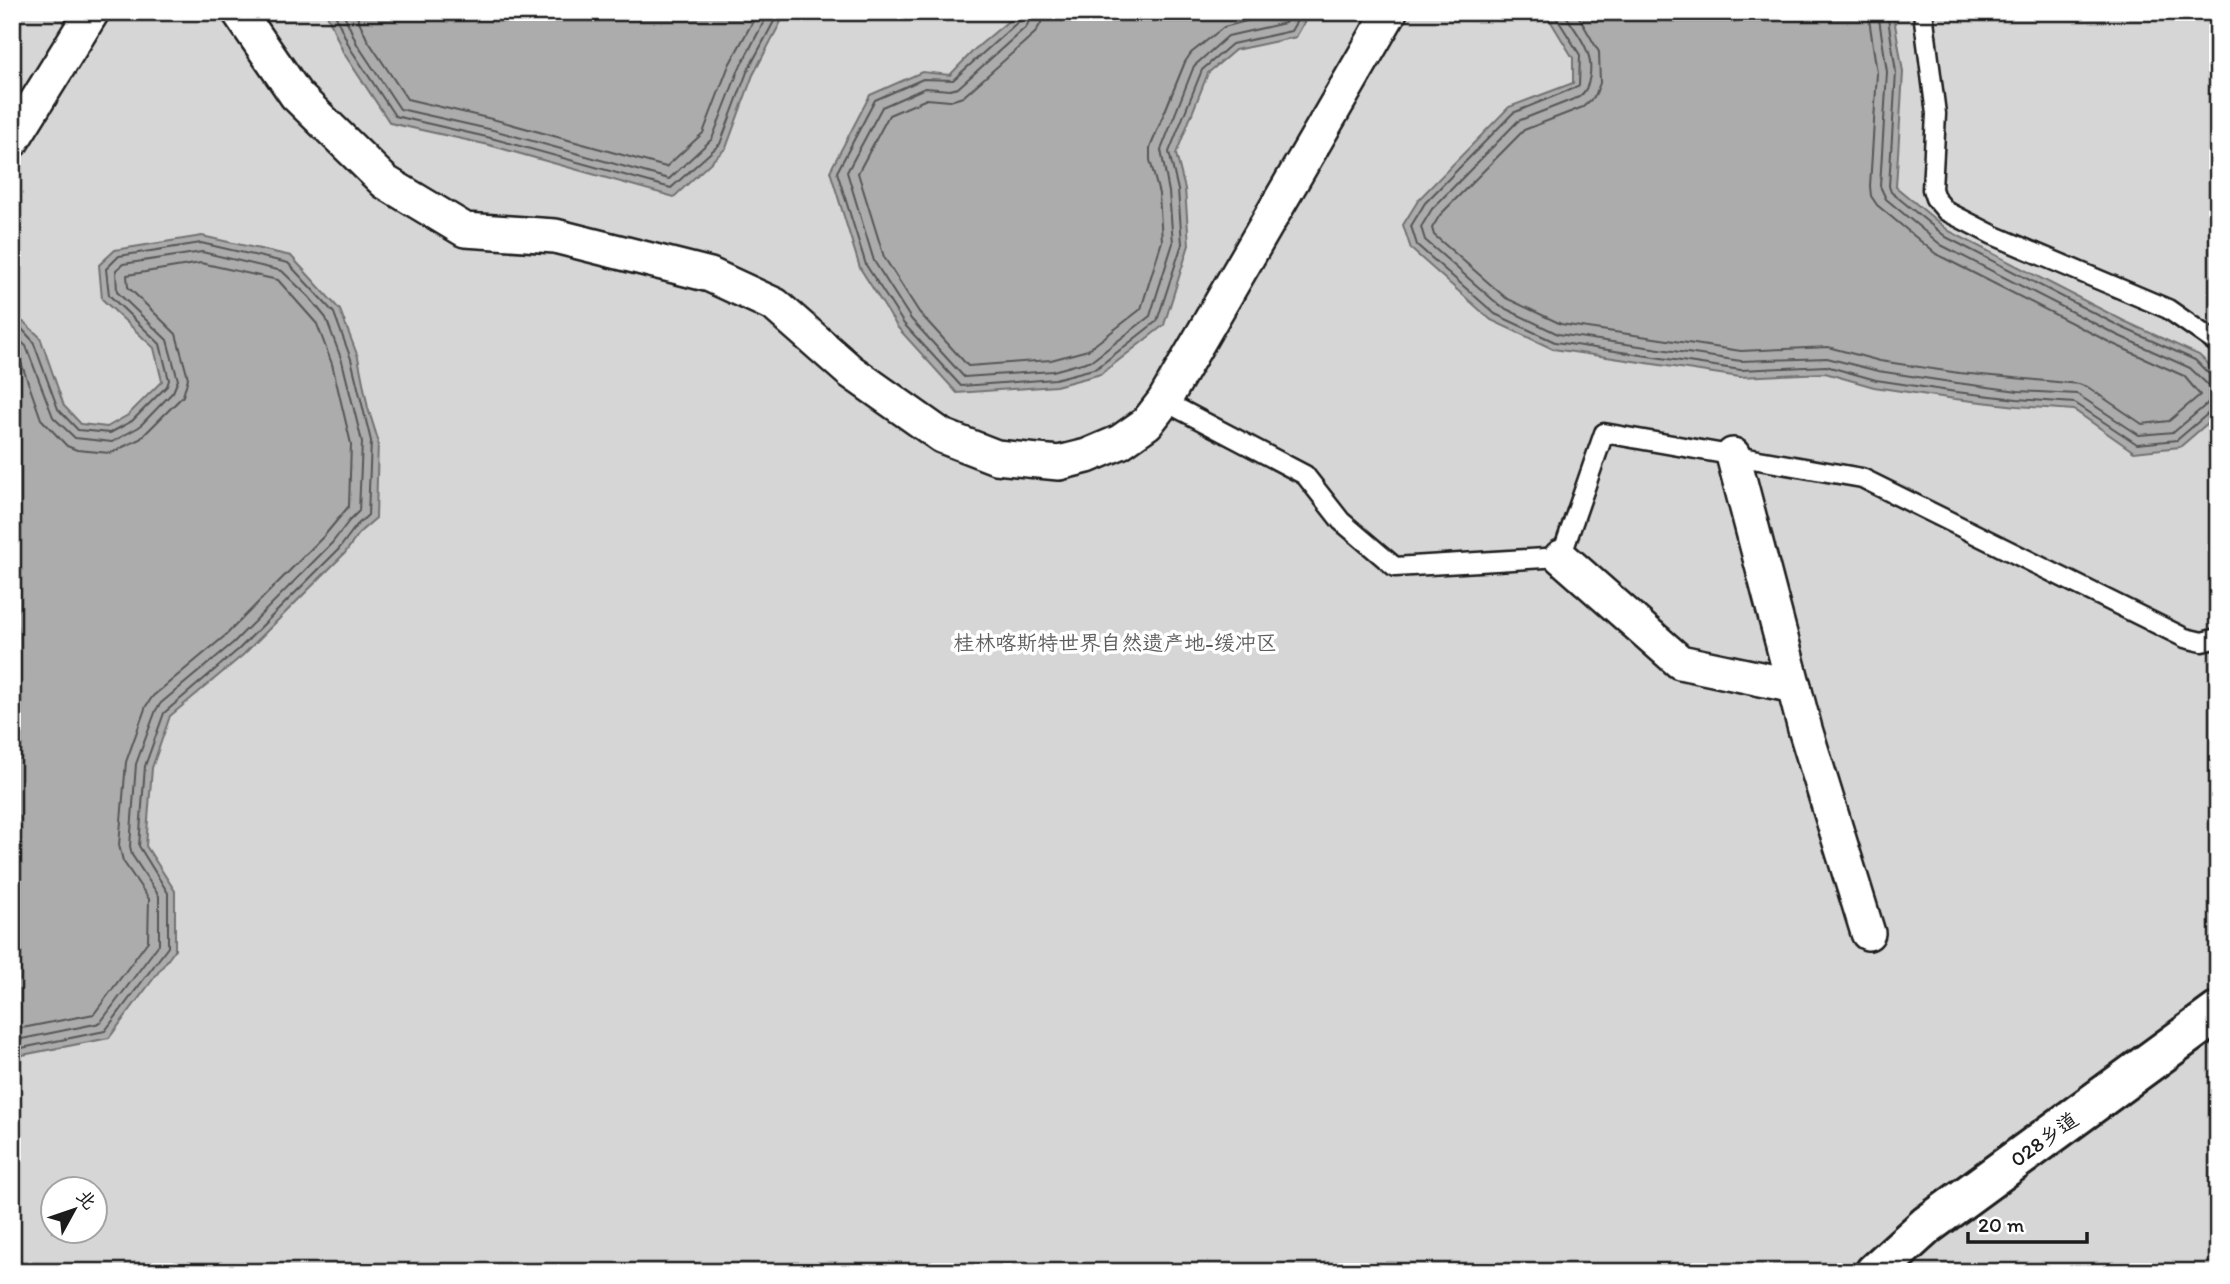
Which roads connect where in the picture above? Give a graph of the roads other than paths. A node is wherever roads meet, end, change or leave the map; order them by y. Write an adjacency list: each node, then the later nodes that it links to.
1 (92, 12): 5 (street)
2 (239, 12): 7 (street)
3 (1390, 12): 7 (street)
4 (1923, 12): 6 (lane)
5 (12, 141)
6 (2218, 344)
7 (1164, 401): 9 (lane)
8 (1733, 455): 9 (lane); 10 (lane); 11 (street)
9 (1561, 557): 11 (street)
10 (2218, 638)
11 (1794, 685): 12 (street)
12 (1868, 933)
13 (2218, 1012): 14 (street, 028乡道)
14 (1875, 1272)

